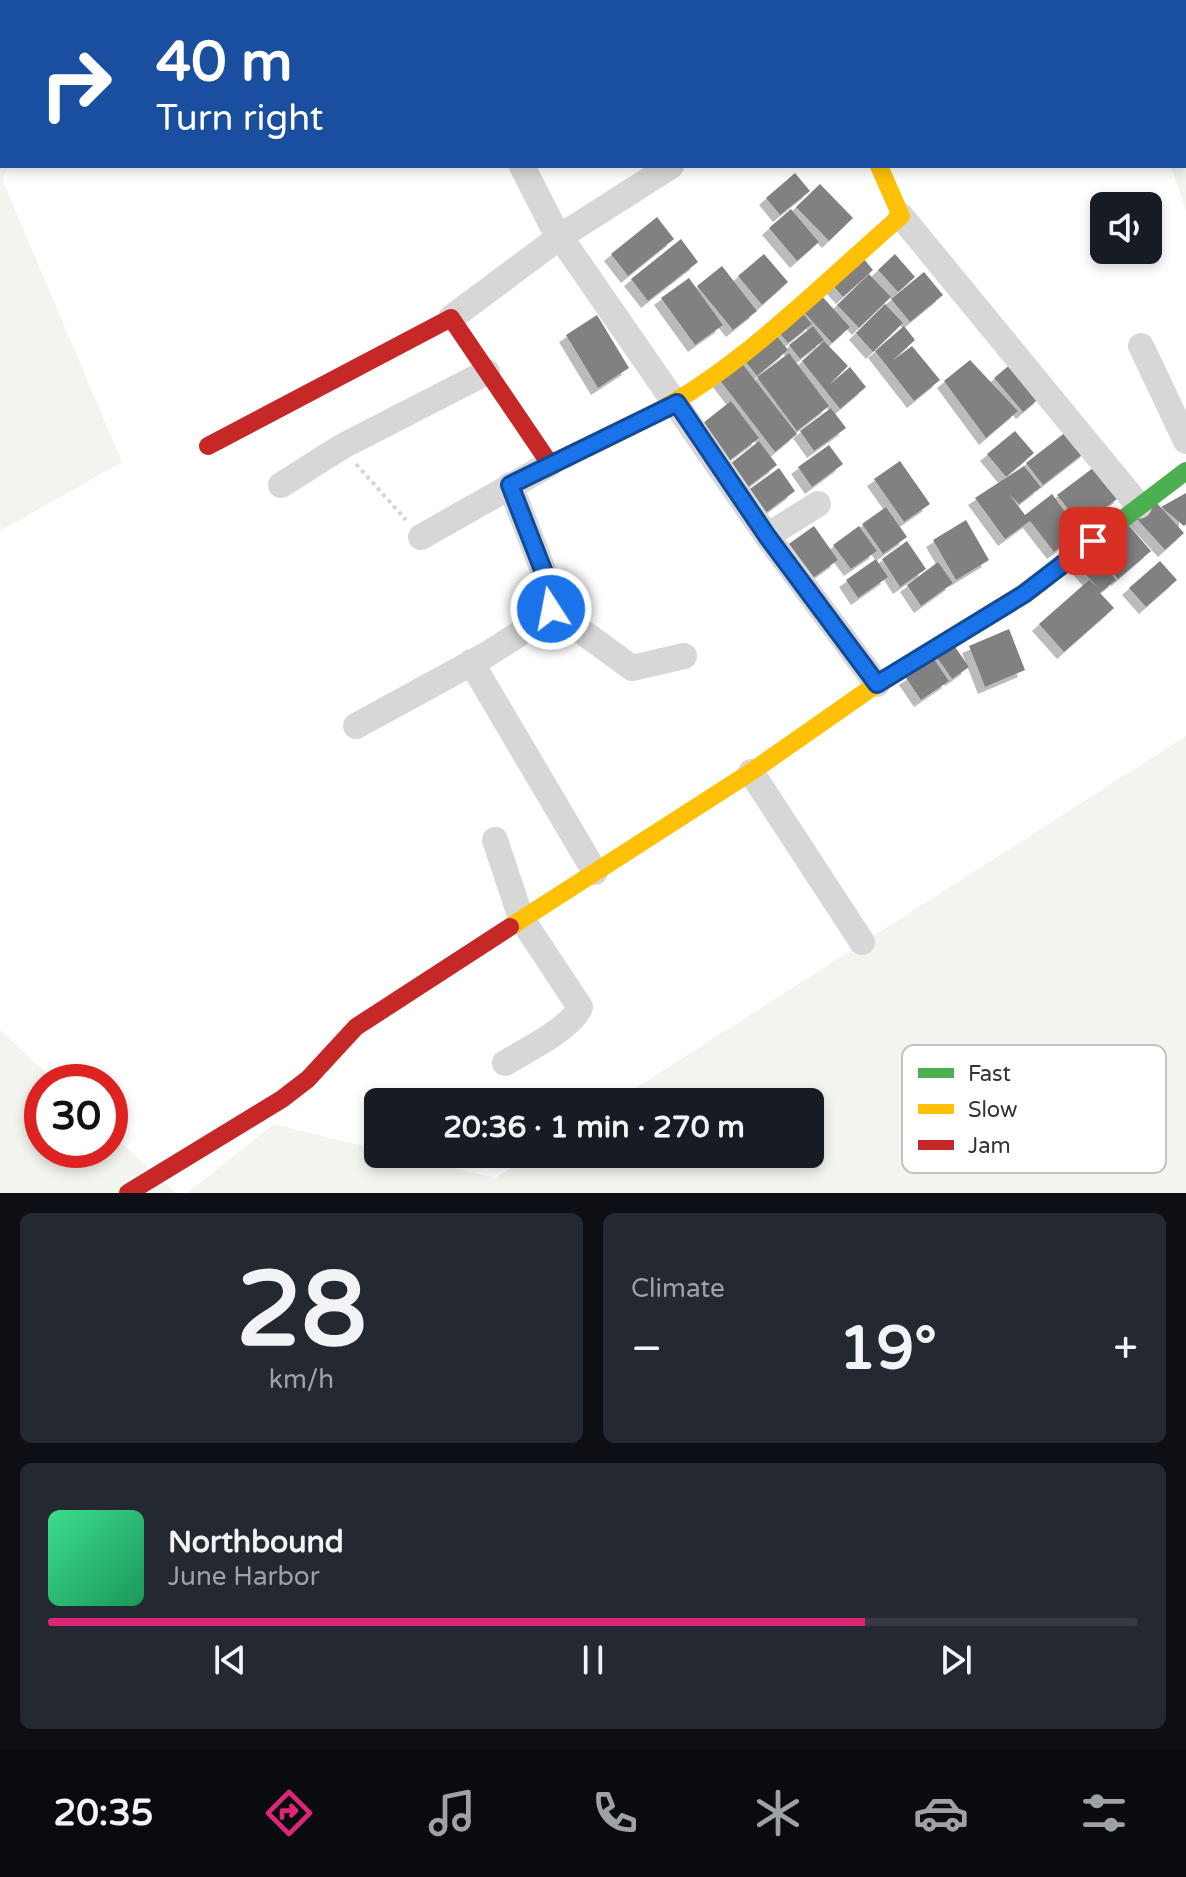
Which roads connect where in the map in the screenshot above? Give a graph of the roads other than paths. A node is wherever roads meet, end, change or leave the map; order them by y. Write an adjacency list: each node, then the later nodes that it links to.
1 (523, 168): 5 (street)
2 (668, 168): 5 (street)
3 (880, 168): 4 (street)
4 (901, 216): 9 (street); 17 (street)
5 (561, 236): 6 (street); 9 (street)
6 (451, 318): 8 (street); 11 (street)
7 (1141, 346): 10 (street)
8 (487, 372): 12 (street); 14 (street)
9 (677, 403): 12 (street); 18 (street)
10 (1186, 441)
11 (208, 446)
12 (550, 464): 15 (street)
13 (1186, 471): 17 (street)
14 (281, 485)
15 (510, 485): 19 (street); 20 (street)
16 (818, 504): 18 (street)
17 (1139, 506): 23 (street)
18 (767, 536): 23 (street)
19 (421, 537)
20 (551, 609): 21 (street); 22 (street)
21 (684, 656)
22 (471, 662): 24 (street); 27 (street)
23 (877, 684): 25 (street)
24 (356, 726)
25 (751, 772): 27 (street); 29 (street)
26 (495, 840): 28 (street)
27 (595, 872): 28 (street)
28 (521, 918): 30 (street); 31 (street)
29 (862, 942)
30 (505, 1063)
31 (128, 1193)

